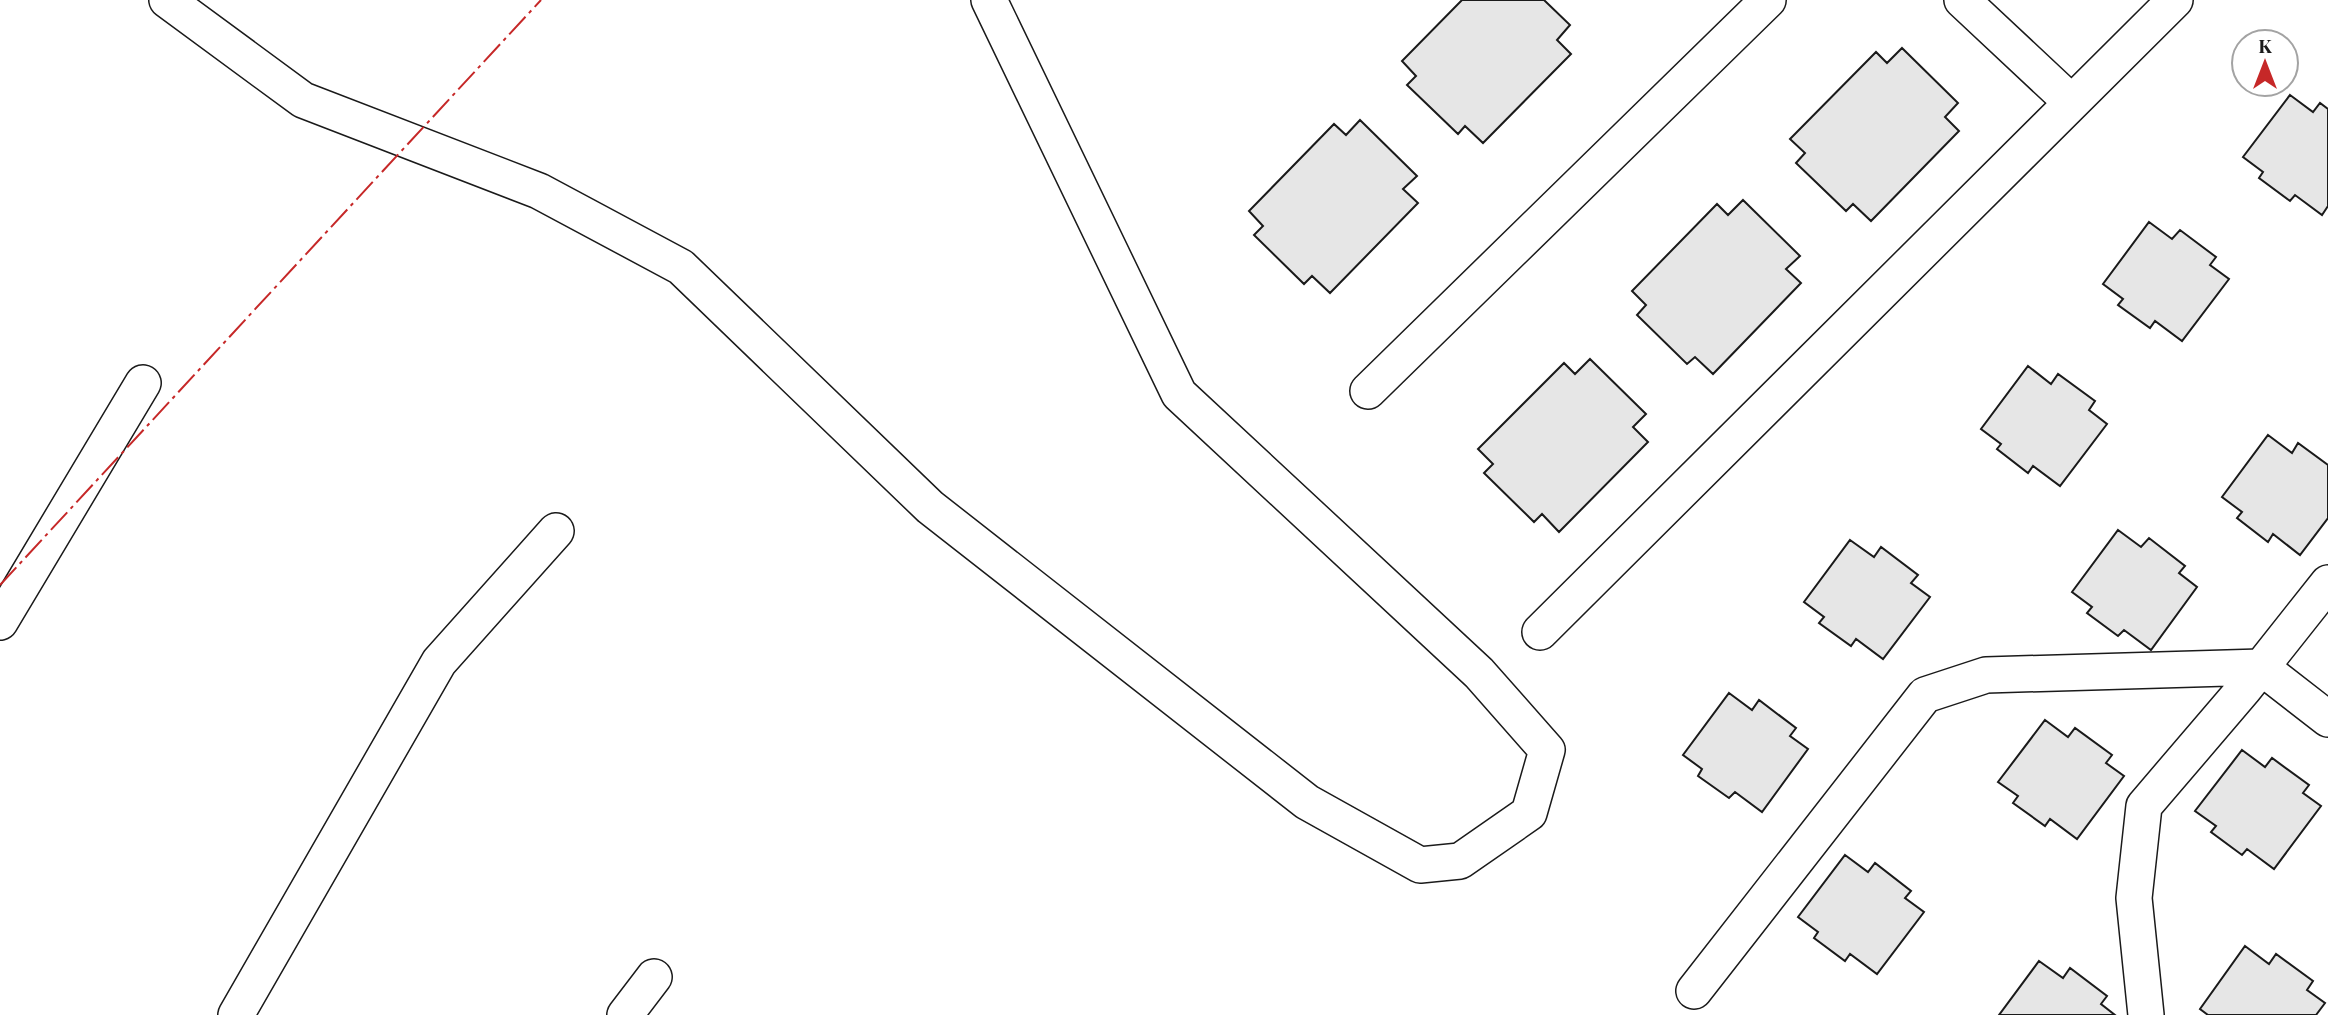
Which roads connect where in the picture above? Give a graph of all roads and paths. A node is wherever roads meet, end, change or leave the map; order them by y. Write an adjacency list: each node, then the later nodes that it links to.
1 (167, 0): 2 (street)
2 (989, 0)
3 (1768, 0): 8 (street)
4 (1962, 0): 6 (street)
5 (2175, 0): 6 (street)
6 (2071, 103): 12 (street)
7 (143, 383): 11 (street)
8 (1368, 391)
9 (556, 531): 17 (street)
10 (2328, 583): 13 (street)
11 (0, 622)
12 (1540, 632)
13 (2261, 667): 14 (street); 16 (street); 19 (street)
14 (2328, 719)
15 (654, 977): 18 (street)
16 (1694, 991)
17 (236, 1015)
18 (625, 1015)
19 (2146, 1015)

